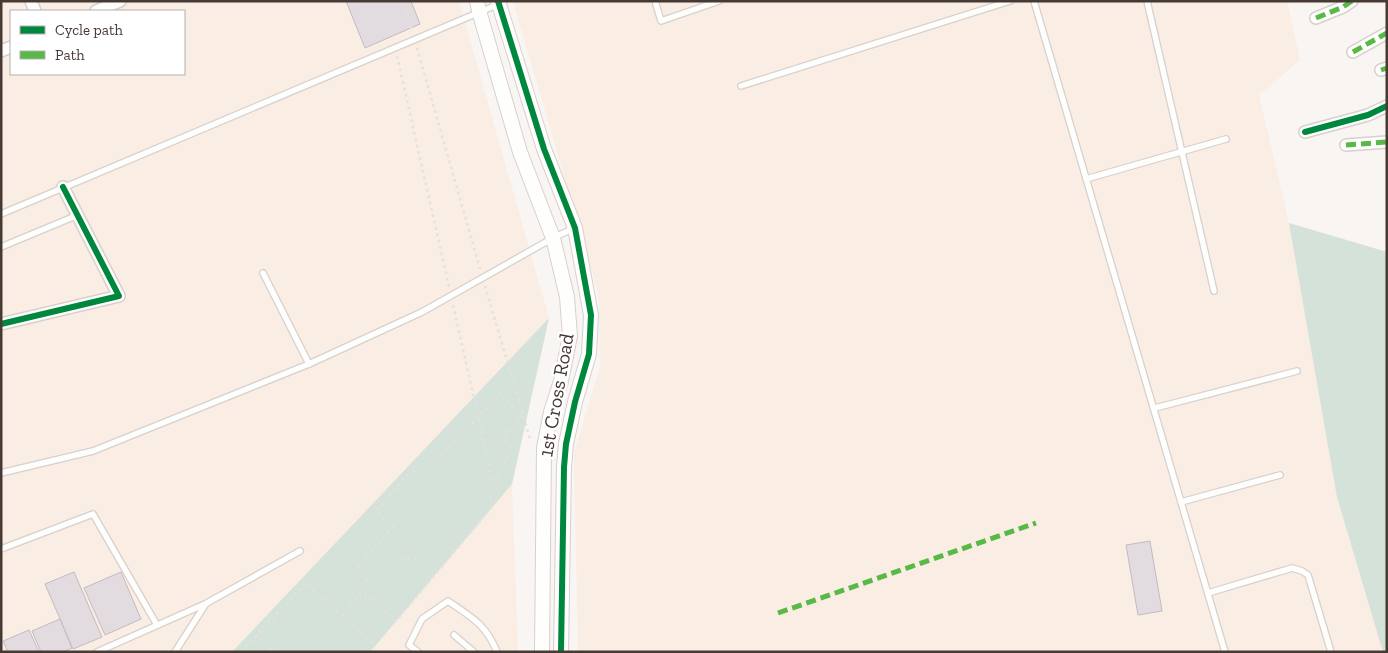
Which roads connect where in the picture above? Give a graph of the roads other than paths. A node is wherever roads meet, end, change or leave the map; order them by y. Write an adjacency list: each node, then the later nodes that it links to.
1 (120, 1): 10 (street)
2 (655, 1): 3 (lane)
3 (719, 1)
4 (1010, 1): 14 (lane)
5 (1034, 1): 21 (lane)
6 (1147, 1): 20 (lane)
7 (1352, 1): 11 (street)
8 (499, 3): 9 (lane); 25 (street)
9 (478, 6): 22 (lane); 26 (street, 1st Cross Road)
10 (98, 10)
11 (1316, 18)
12 (1387, 33): 13 (street)
13 (1353, 52)
14 (741, 86)
15 (1387, 106): 16 (street)
16 (1305, 132)
17 (1226, 139): 20 (lane)
18 (1387, 142): 19 (street)
19 (1346, 145)
20 (1182, 152): 21 (lane); 29 (lane)
21 (1086, 179): 33 (lane)
22 (63, 187): 23 (lane); 24 (street)
23 (1, 214)
24 (78, 215): 27 (lane); 30 (street)
25 (574, 228): 26 (lane); 49 (street)
26 (553, 238): 31 (lane); 48 (street, 1st Cross Road)
27 (1, 247)
28 (263, 273): 31 (lane)
29 (1214, 291)
30 (1, 324)
31 (309, 364): 34 (lane)
32 (1297, 371): 33 (lane)
33 (1155, 408): 36 (lane)
34 (1, 473)
35 (1280, 475): 36 (lane)
36 (1181, 502): 39 (lane)
37 (1, 549): 41 (lane)
38 (300, 551): 40 (lane)
39 (1208, 593): 50 (lane); 51 (lane)
40 (205, 604): 41 (lane); 44 (lane)
41 (157, 625): 43 (lane)
42 (454, 635): 46 (lane)
43 (97, 652)
44 (175, 652)
45 (418, 652): 47 (lane)
46 (474, 652)
47 (497, 652)
48 (542, 652)
49 (561, 652)
50 (1225, 652)
51 (1332, 652)

